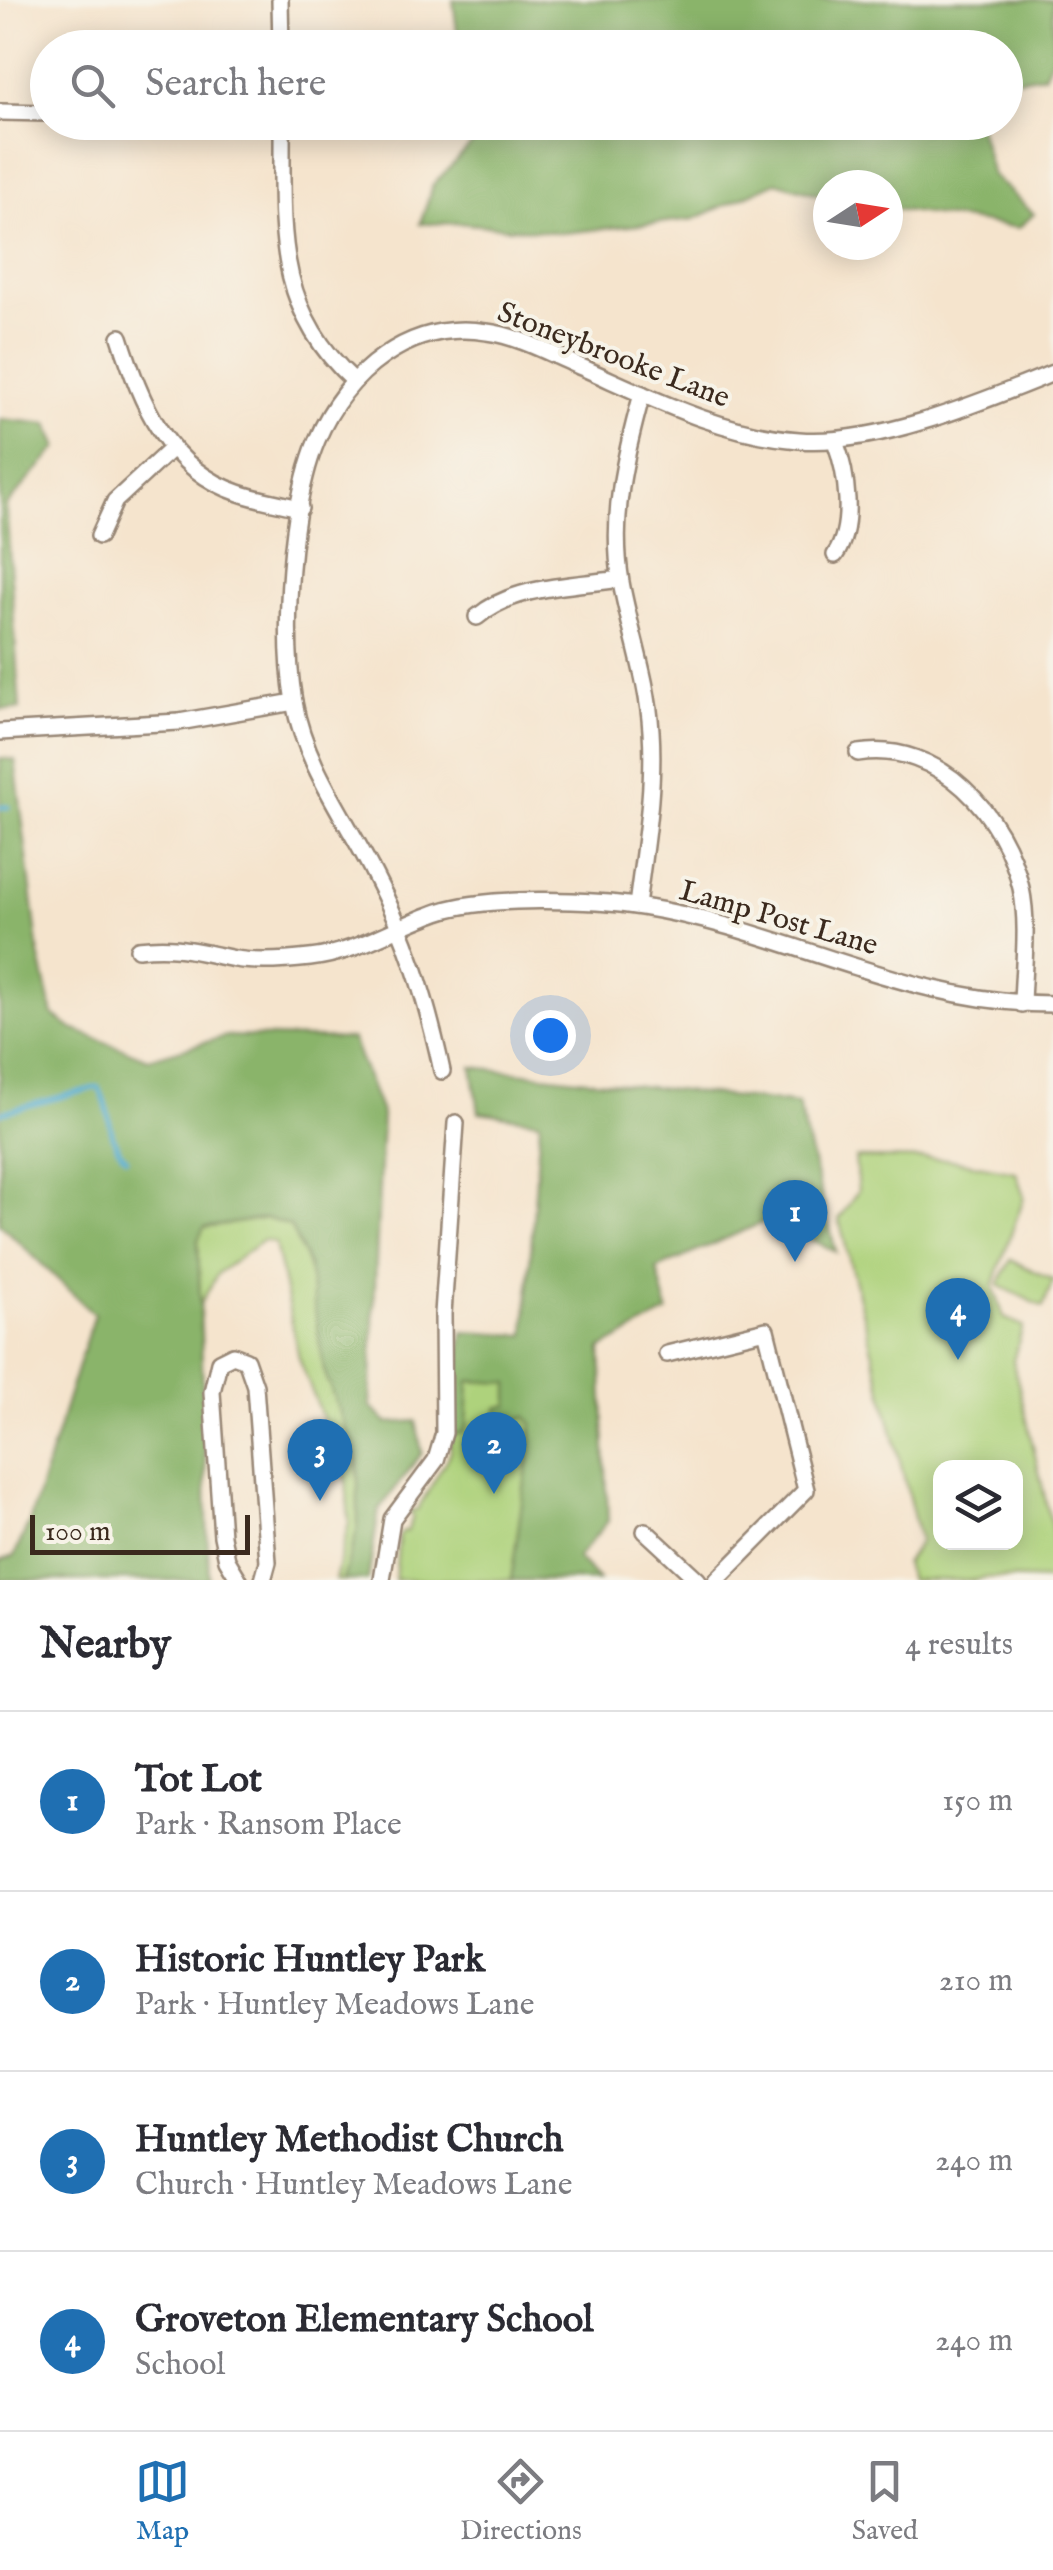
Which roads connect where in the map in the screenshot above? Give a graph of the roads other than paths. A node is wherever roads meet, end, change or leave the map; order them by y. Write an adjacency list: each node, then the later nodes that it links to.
1 (280, 0): 2 (street)
2 (281, 30)
3 (0, 112): 4 (street)
4 (30, 112)
5 (282, 140): 8 (street)
6 (120, 337): 11 (street)
7 (1053, 373): 10 (street, Stoneybrooke Lane)
8 (353, 380): 9 (street, Stoneybrooke Lane); 12 (street, Stoneybrooke Lane)
9 (642, 394): 10 (street, Stoneybrooke Lane); 15 (street)
10 (835, 441): 14 (street)
11 (171, 449): 12 (street); 13 (street)
12 (300, 508): 17 (street, Stoneybrooke Lane)
13 (99, 536)
14 (834, 555)
15 (620, 578): 16 (street); 20 (street)
16 (477, 617)
17 (294, 702): 18 (street); 21 (street, Stoneybrooke Lane)
18 (0, 732)
19 (858, 754): 23 (street)
20 (637, 906): 21 (street, Lamp Post Lane); 23 (street, Lamp Post Lane)
21 (400, 929): 22 (street, Lamp Post Lane); 25 (street, Stoneybrooke Lane)
22 (138, 950)
23 (1022, 1004): 24 (street, Lamp Post Lane)
24 (1053, 1004)
25 (442, 1071)
26 (456, 1124): 31 (street)
27 (667, 1354): 33 (street)
28 (645, 1531): 32 (street)
29 (239, 1580): 30 (street)
30 (264, 1580)
31 (382, 1580)
32 (698, 1580)
33 (717, 1580)

